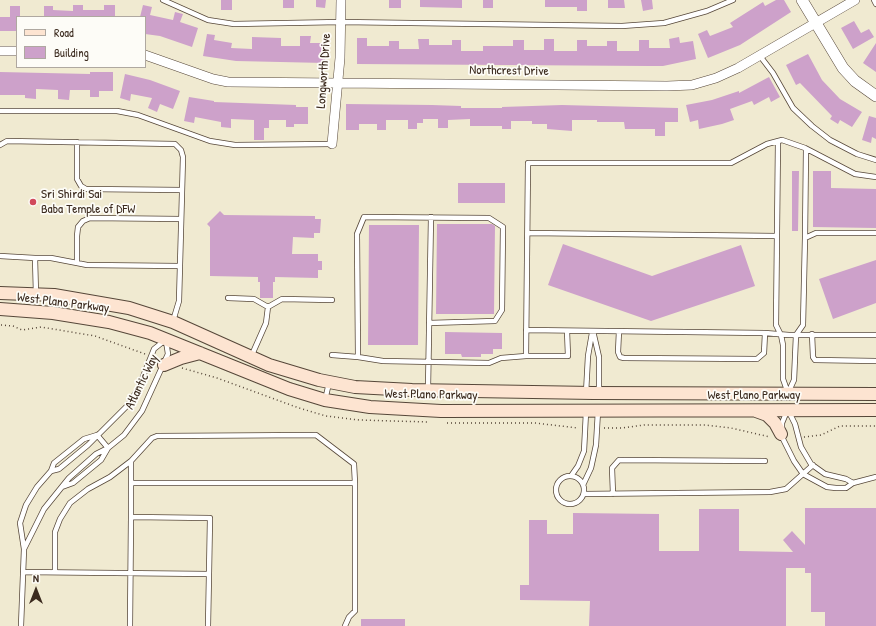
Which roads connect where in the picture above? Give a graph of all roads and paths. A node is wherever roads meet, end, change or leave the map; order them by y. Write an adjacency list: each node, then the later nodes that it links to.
1 (163, 0): 8 (lane)
2 (341, 0): 8 (street, Longworth Drive)
3 (733, 0): 8 (lane)
4 (802, 0): 9 (street)
5 (855, 0): 9 (street, Northcrest Drive)
6 (874, 0): 7 (lane)
7 (876, 4)
8 (341, 22): 14 (street, Longworth Drive)
9 (815, 23): 13 (street, Northcrest Drive); 15 (street)
10 (0, 51): 11 (street)
11 (16, 51)
12 (146, 55): 14 (street, Northcrest Drive)
13 (760, 56): 14 (street, Northcrest Drive); 22 (lane)
14 (337, 82): 19 (street, Longworth Drive)
15 (876, 96)
16 (0, 111): 19 (lane)
17 (778, 141): 21 (lane); 27 (lane); 29 (lane)
18 (77, 142): 20 (lane); 24 (lane); 24 (lane)
19 (332, 144)
20 (0, 145)
21 (806, 149): 23 (lane); 30 (lane)
22 (876, 160)
23 (876, 177)
24 (182, 190): 26 (lane)
25 (431, 217): 43 (lane); 43 (lane); 60 (lane)
26 (181, 219): 33 (lane); 34 (lane)
27 (528, 233): 29 (lane); 45 (lane)
28 (876, 233): 30 (lane)
29 (777, 236): 51 (lane)
30 (805, 238): 52 (lane)
31 (0, 256): 32 (lane)
32 (35, 258): 33 (lane); 36 (lane)
33 (77, 263): 34 (lane)
34 (179, 266): 42 (lane)
35 (0, 293): 36 (main road, West Plano Parkway)
36 (36, 294): 41 (main road); 42 (main road, West Plano Parkway)
37 (228, 298): 39 (lane)
38 (332, 300): 39 (lane)
39 (268, 307): 59 (lane)
40 (0, 309): 41 (main road, West Plano Parkway)
41 (36, 311): 54 (main road, West Plano Parkway)
42 (173, 322): 54 (main road); 59 (main road, West Plano Parkway)
43 (429, 323): 62 (lane)
44 (1, 325): 56 (path)
45 (526, 330): 46 (lane); 58 (lane)
46 (567, 331): 47 (lane); 58 (lane)
47 (592, 331): 48 (lane); 66 (lane); 68 (lane)
48 (619, 331): 49 (lane); 49 (lane)
49 (765, 332): 51 (lane)
50 (812, 334): 52 (lane); 53 (lane); 61 (lane)
51 (781, 335): 52 (lane); 67 (lane)
52 (796, 335): 67 (lane)
53 (876, 335)
54 (166, 340): 55 (main road, West Plano Parkway); 63 (lane, Atlantic Way); 80 (lane, Atlantic Way)
55 (200, 353): 63 (main road); 70 (main road, West Plano Parkway)
56 (146, 354)
57 (332, 354): 60 (lane)
58 (526, 356): 62 (lane)
59 (251, 357): 64 (main road, West Plano Parkway)
60 (358, 357): 62 (lane)
61 (876, 361)
62 (428, 362): 65 (lane)
63 (164, 365): 83 (lane, Atlantic Way)
64 (329, 382): 65 (main road, West Plano Parkway); 70 (lane)
65 (428, 390): 66 (main road, West Plano Parkway)
66 (586, 393): 68 (main road, West Plano Parkway); 72 (main road)
67 (788, 393): 68 (main road, West Plano Parkway); 69 (main road, West Plano Parkway); 74 (main road)
68 (599, 394): 73 (main road)
69 (876, 394)
70 (325, 400): 72 (main road, West Plano Parkway)
71 (751, 409): 73 (main road, West Plano Parkway); 74 (main road, West Plano Parkway); 81 (main road)
72 (586, 410): 73 (main road, West Plano Parkway); 89 (lane)
73 (598, 410): 94 (lane)
74 (787, 410): 75 (main road, West Plano Parkway); 81 (lane); 86 (lane)
75 (876, 410)
76 (447, 423): 78 (path)
77 (876, 426): 82 (path)
78 (582, 428)
79 (603, 428): 81 (path)
80 (97, 435): 83 (lane); 87 (lane, Atlantic Way); 87 (lane, Atlantic Way)
81 (777, 436): 88 (lane)
82 (801, 437)
83 (108, 448): 95 (lane, Atlantic Way); 95 (lane, Atlantic Way)
84 (131, 461): 91 (lane); 92 (lane); 101 (lane)
85 (765, 461): 97 (lane)
86 (813, 465): 88 (lane); 93 (lane)
87 (51, 471): 99 (lane, Atlantic Way)
88 (803, 474): 93 (lane); 97 (lane)
89 (570, 476): 94 (lane); 96 (lane)
90 (876, 477): 93 (lane)
91 (131, 483): 92 (lane); 98 (lane)
92 (355, 483): 107 (lane)
93 (853, 483)
94 (583, 485): 96 (lane)
95 (62, 487): 99 (lane, Atlantic Way)
96 (584, 494): 97 (lane)
97 (613, 494)
98 (131, 517): 102 (lane); 103 (lane)
99 (24, 549): 100 (lane, Atlantic Way)
100 (23, 572): 101 (lane); 104 (lane, Atlantic Way)
101 (55, 572): 102 (lane)
102 (131, 573): 103 (lane); 105 (lane)
103 (209, 574): 106 (lane)
104 (21, 626)
105 (130, 626)
106 (208, 626)
107 (345, 626)

